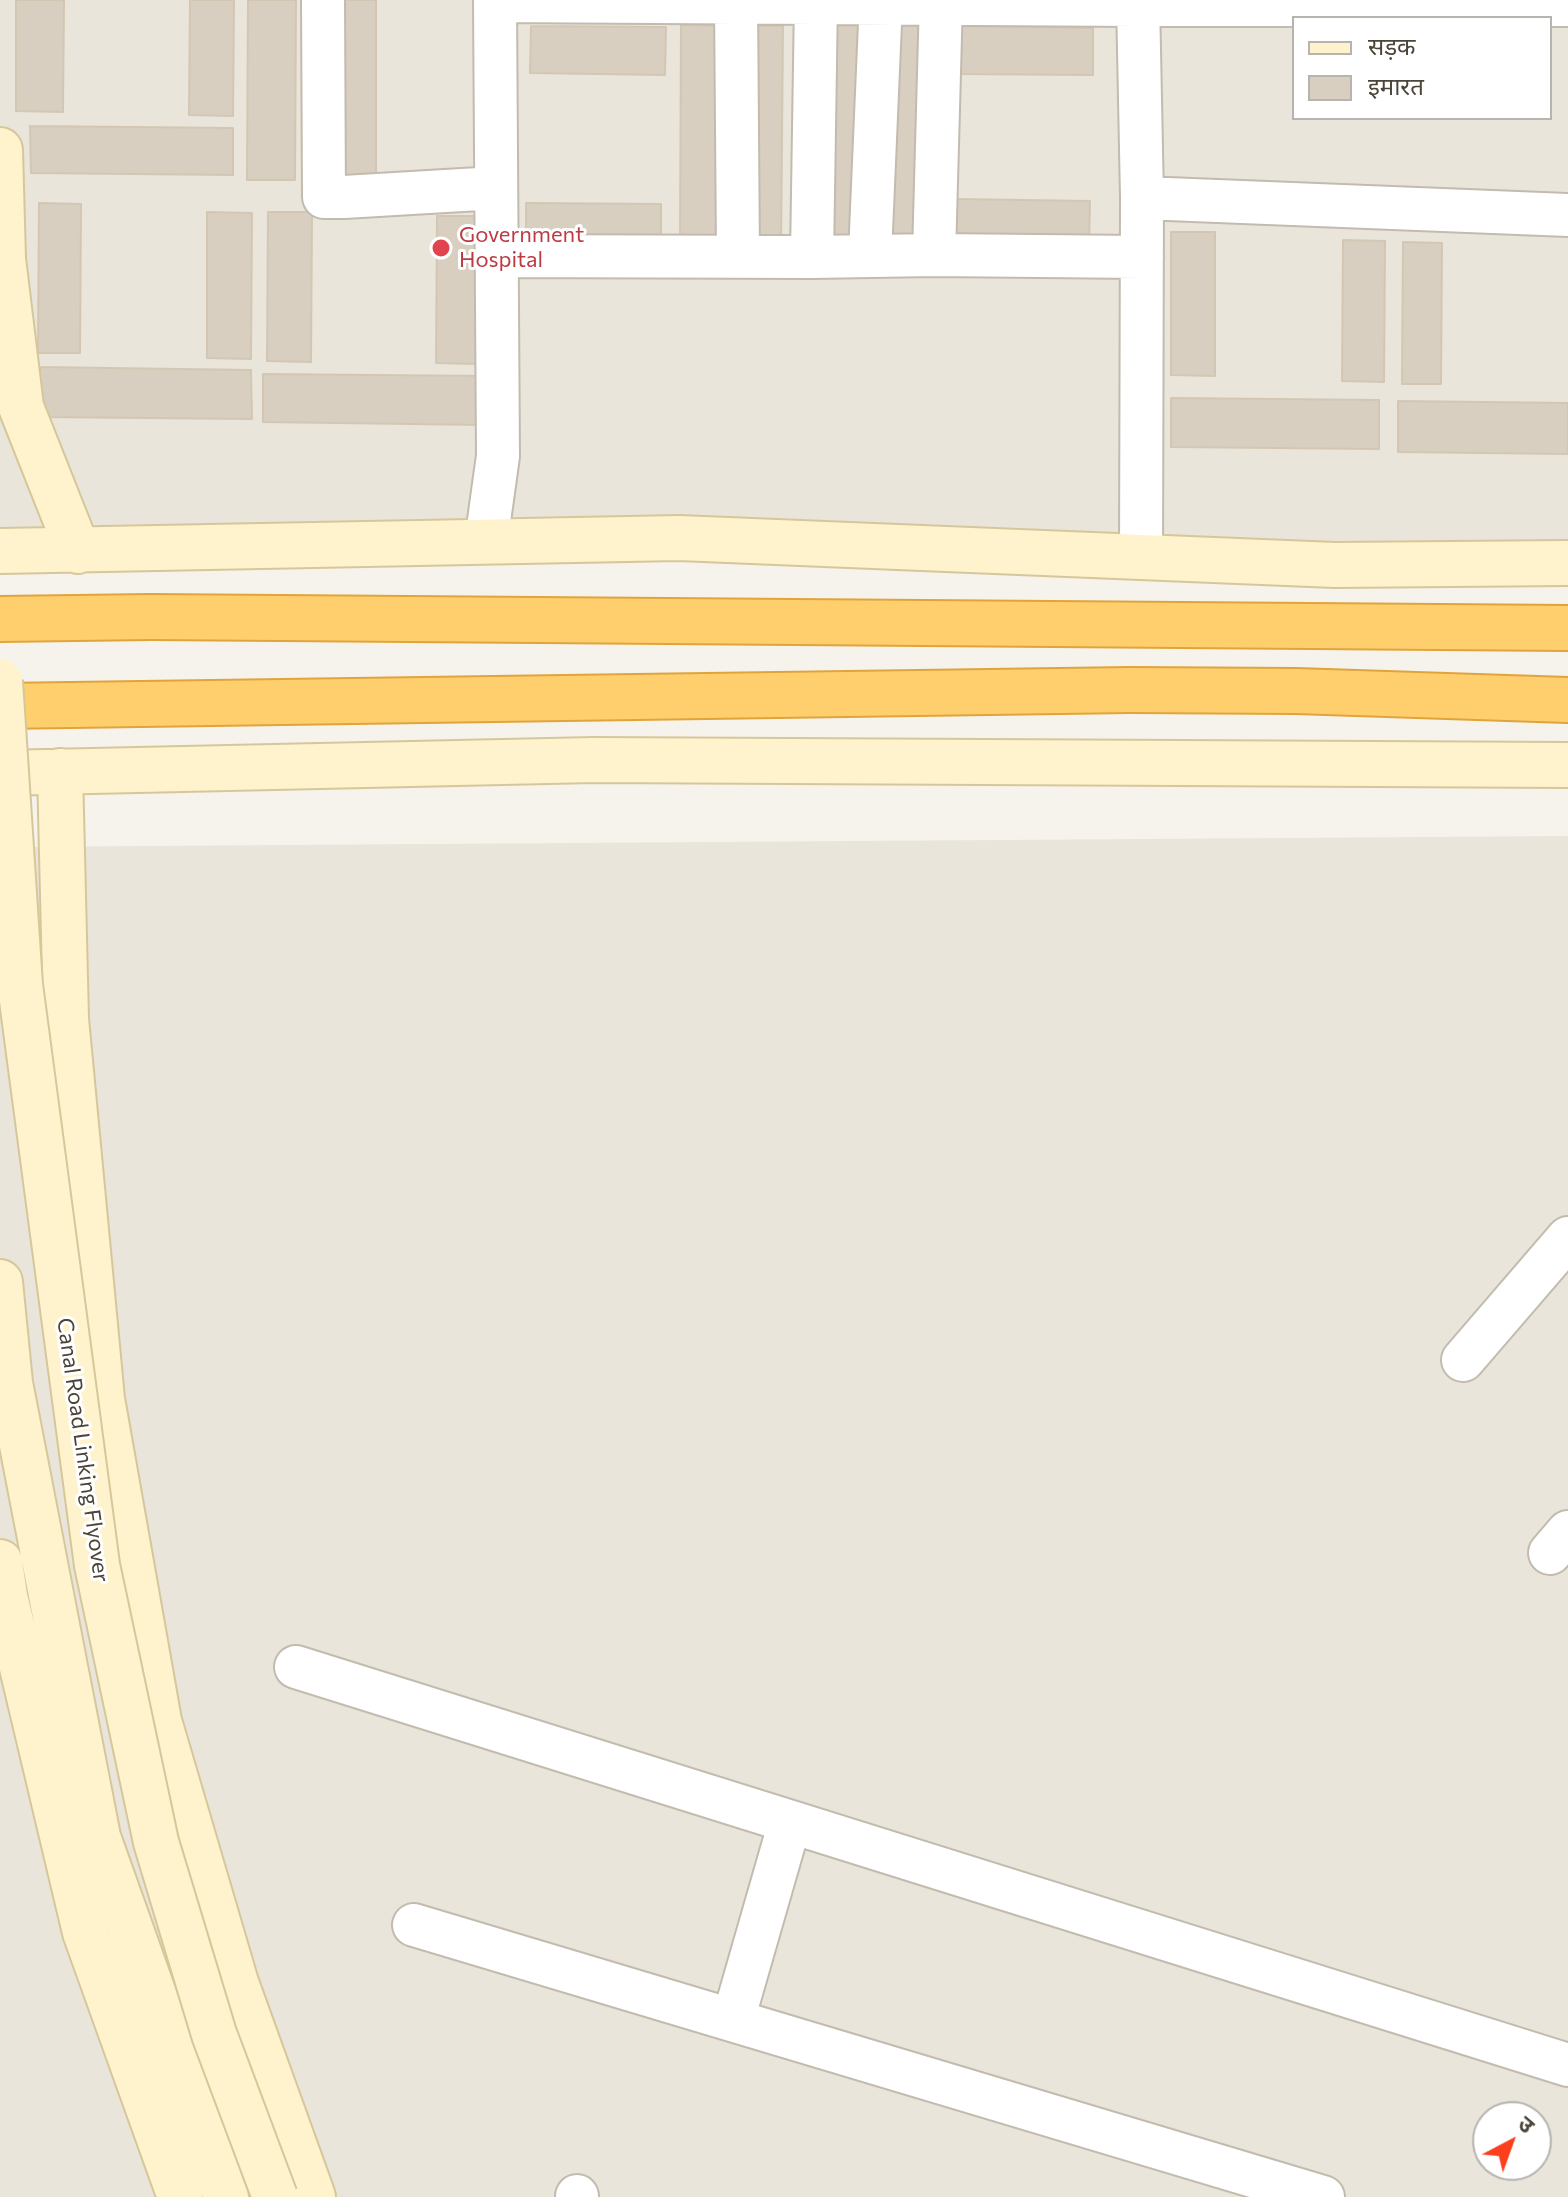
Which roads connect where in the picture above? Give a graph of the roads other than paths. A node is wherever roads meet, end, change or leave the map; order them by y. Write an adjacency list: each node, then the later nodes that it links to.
1 (323, 0): 10 (street)
2 (495, 0): 3 (street); 10 (street)
3 (736, 1): 4 (street); 16 (street)
4 (816, 2): 5 (street); 17 (street)
5 (881, 2): 6 (street); 13 (street)
6 (941, 2): 7 (street); 14 (street)
7 (1138, 3): 8 (street); 11 (street)
8 (1568, 5)
9 (0, 150): 21 (main road)
10 (496, 188): 15 (street)
11 (1142, 198): 12 (street); 18 (street)
12 (1568, 215)
13 (870, 255): 14 (street); 17 (street)
14 (934, 255): 18 (street)
15 (496, 256): 16 (street); 19 (street)
16 (738, 256): 17 (street)
17 (812, 257)
18 (1142, 257): 22 (street)
19 (486, 542): 21 (main road); 22 (main road)
20 (0, 551): 21 (main road)
21 (78, 551)
22 (1141, 557): 23 (main road)
23 (1568, 563)
24 (0, 619): 25 (highway)
25 (1568, 628)
26 (0, 681): 43 (main road, Canal Road Linking Flyover, bridge)
27 (1568, 700): 28 (highway)
28 (0, 706)
29 (1568, 765): 30 (main road)
30 (60, 771): 31 (main road); 44 (main road)
31 (0, 773)
32 (1568, 1238): 34 (street)
33 (0, 1282): 42 (main road)
34 (1463, 1360)
35 (0, 1562): 41 (main road)
36 (296, 1667): 37 (street)
37 (790, 1822): 39 (street); 40 (street)
38 (414, 1925): 39 (street)
39 (733, 2020): 45 (street)
40 (1568, 2065)
41 (180, 2197)
42 (226, 2197)
43 (275, 2197)
44 (313, 2197)
45 (1323, 2197)

